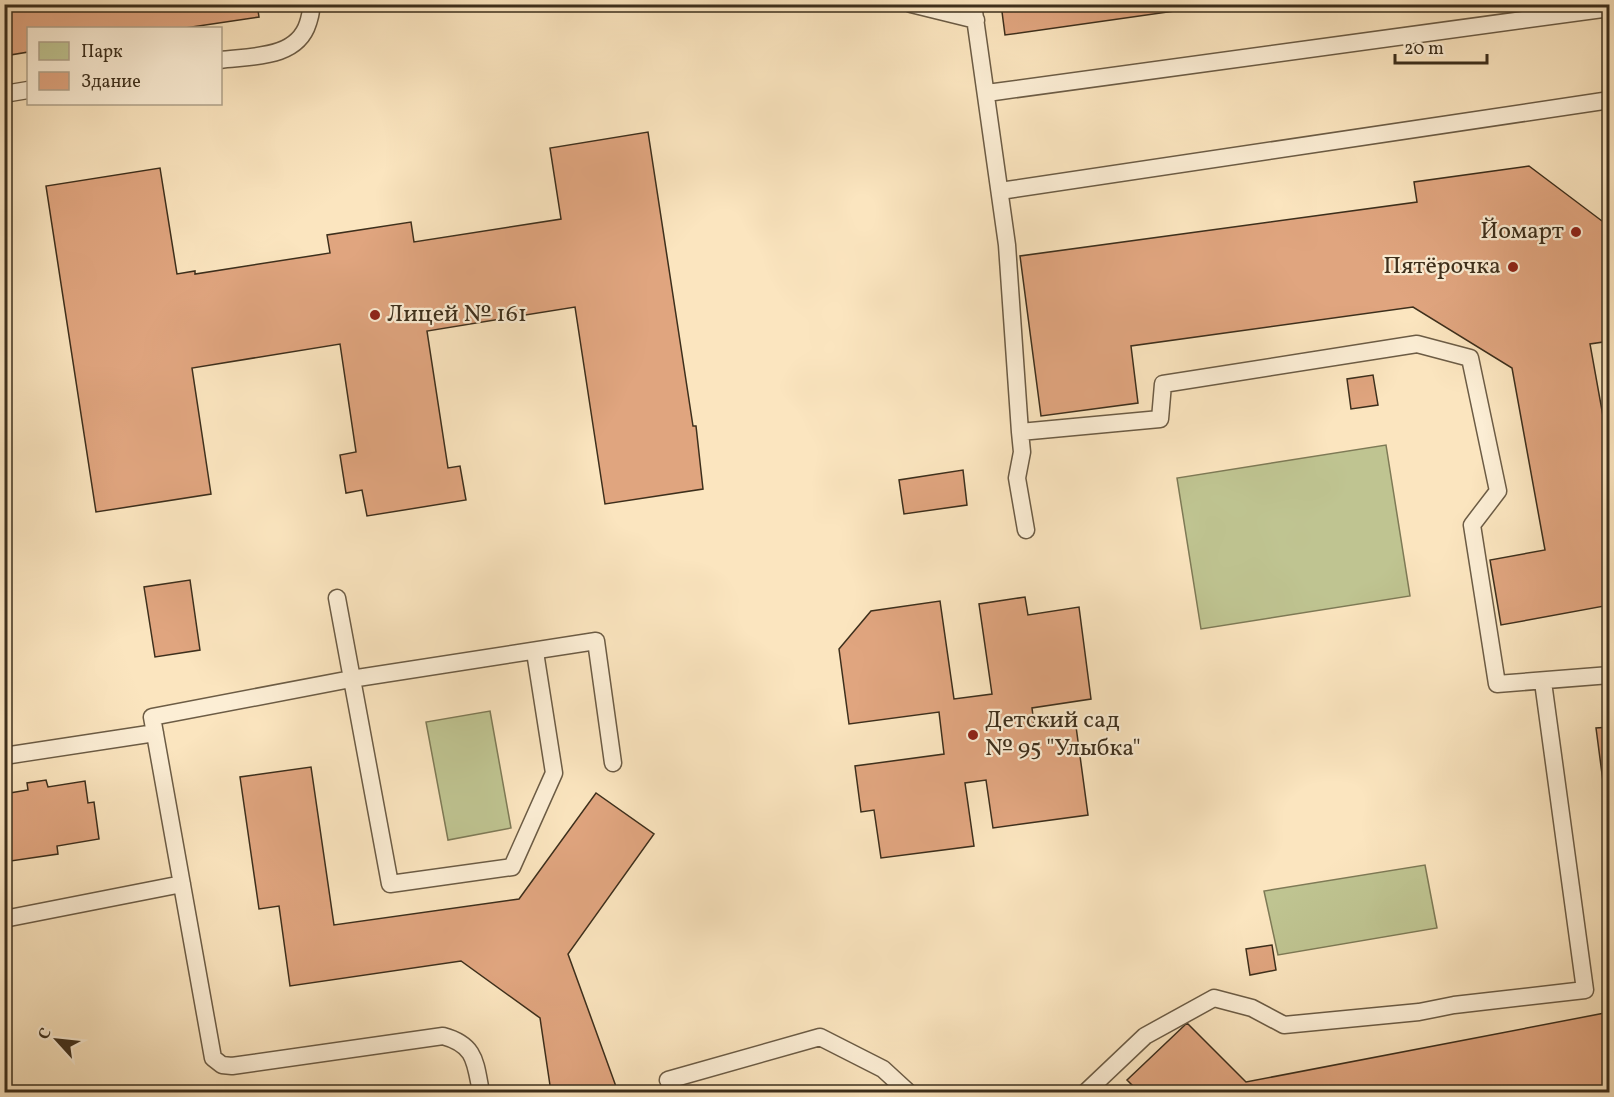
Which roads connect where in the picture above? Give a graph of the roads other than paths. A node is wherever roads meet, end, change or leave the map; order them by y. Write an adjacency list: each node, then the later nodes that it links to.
1 (310, 4): 5 (lane)
2 (911, 4): 4 (lane)
3 (1610, 8): 7 (lane)
4 (974, 12): 7 (lane)
5 (222, 60)
6 (27, 90): 8 (lane)
7 (987, 93): 10 (lane)
8 (4, 94)
9 (1610, 100): 10 (lane)
10 (1000, 191): 11 (lane)
11 (1020, 432): 12 (lane); 17 (lane)
12 (1026, 530)
13 (337, 598): 16 (lane)
14 (535, 652): 16 (lane); 16 (lane); 20 (lane)
15 (1610, 675): 17 (lane)
16 (351, 679): 18 (lane)
17 (1543, 682): 26 (lane)
18 (155, 733): 19 (lane); 21 (lane)
19 (4, 756)
20 (613, 763)
21 (182, 884): 22 (lane); 24 (lane)
22 (4, 919)
23 (668, 1080): 25 (lane)
24 (481, 1092)
25 (908, 1092)
26 (1086, 1092)

